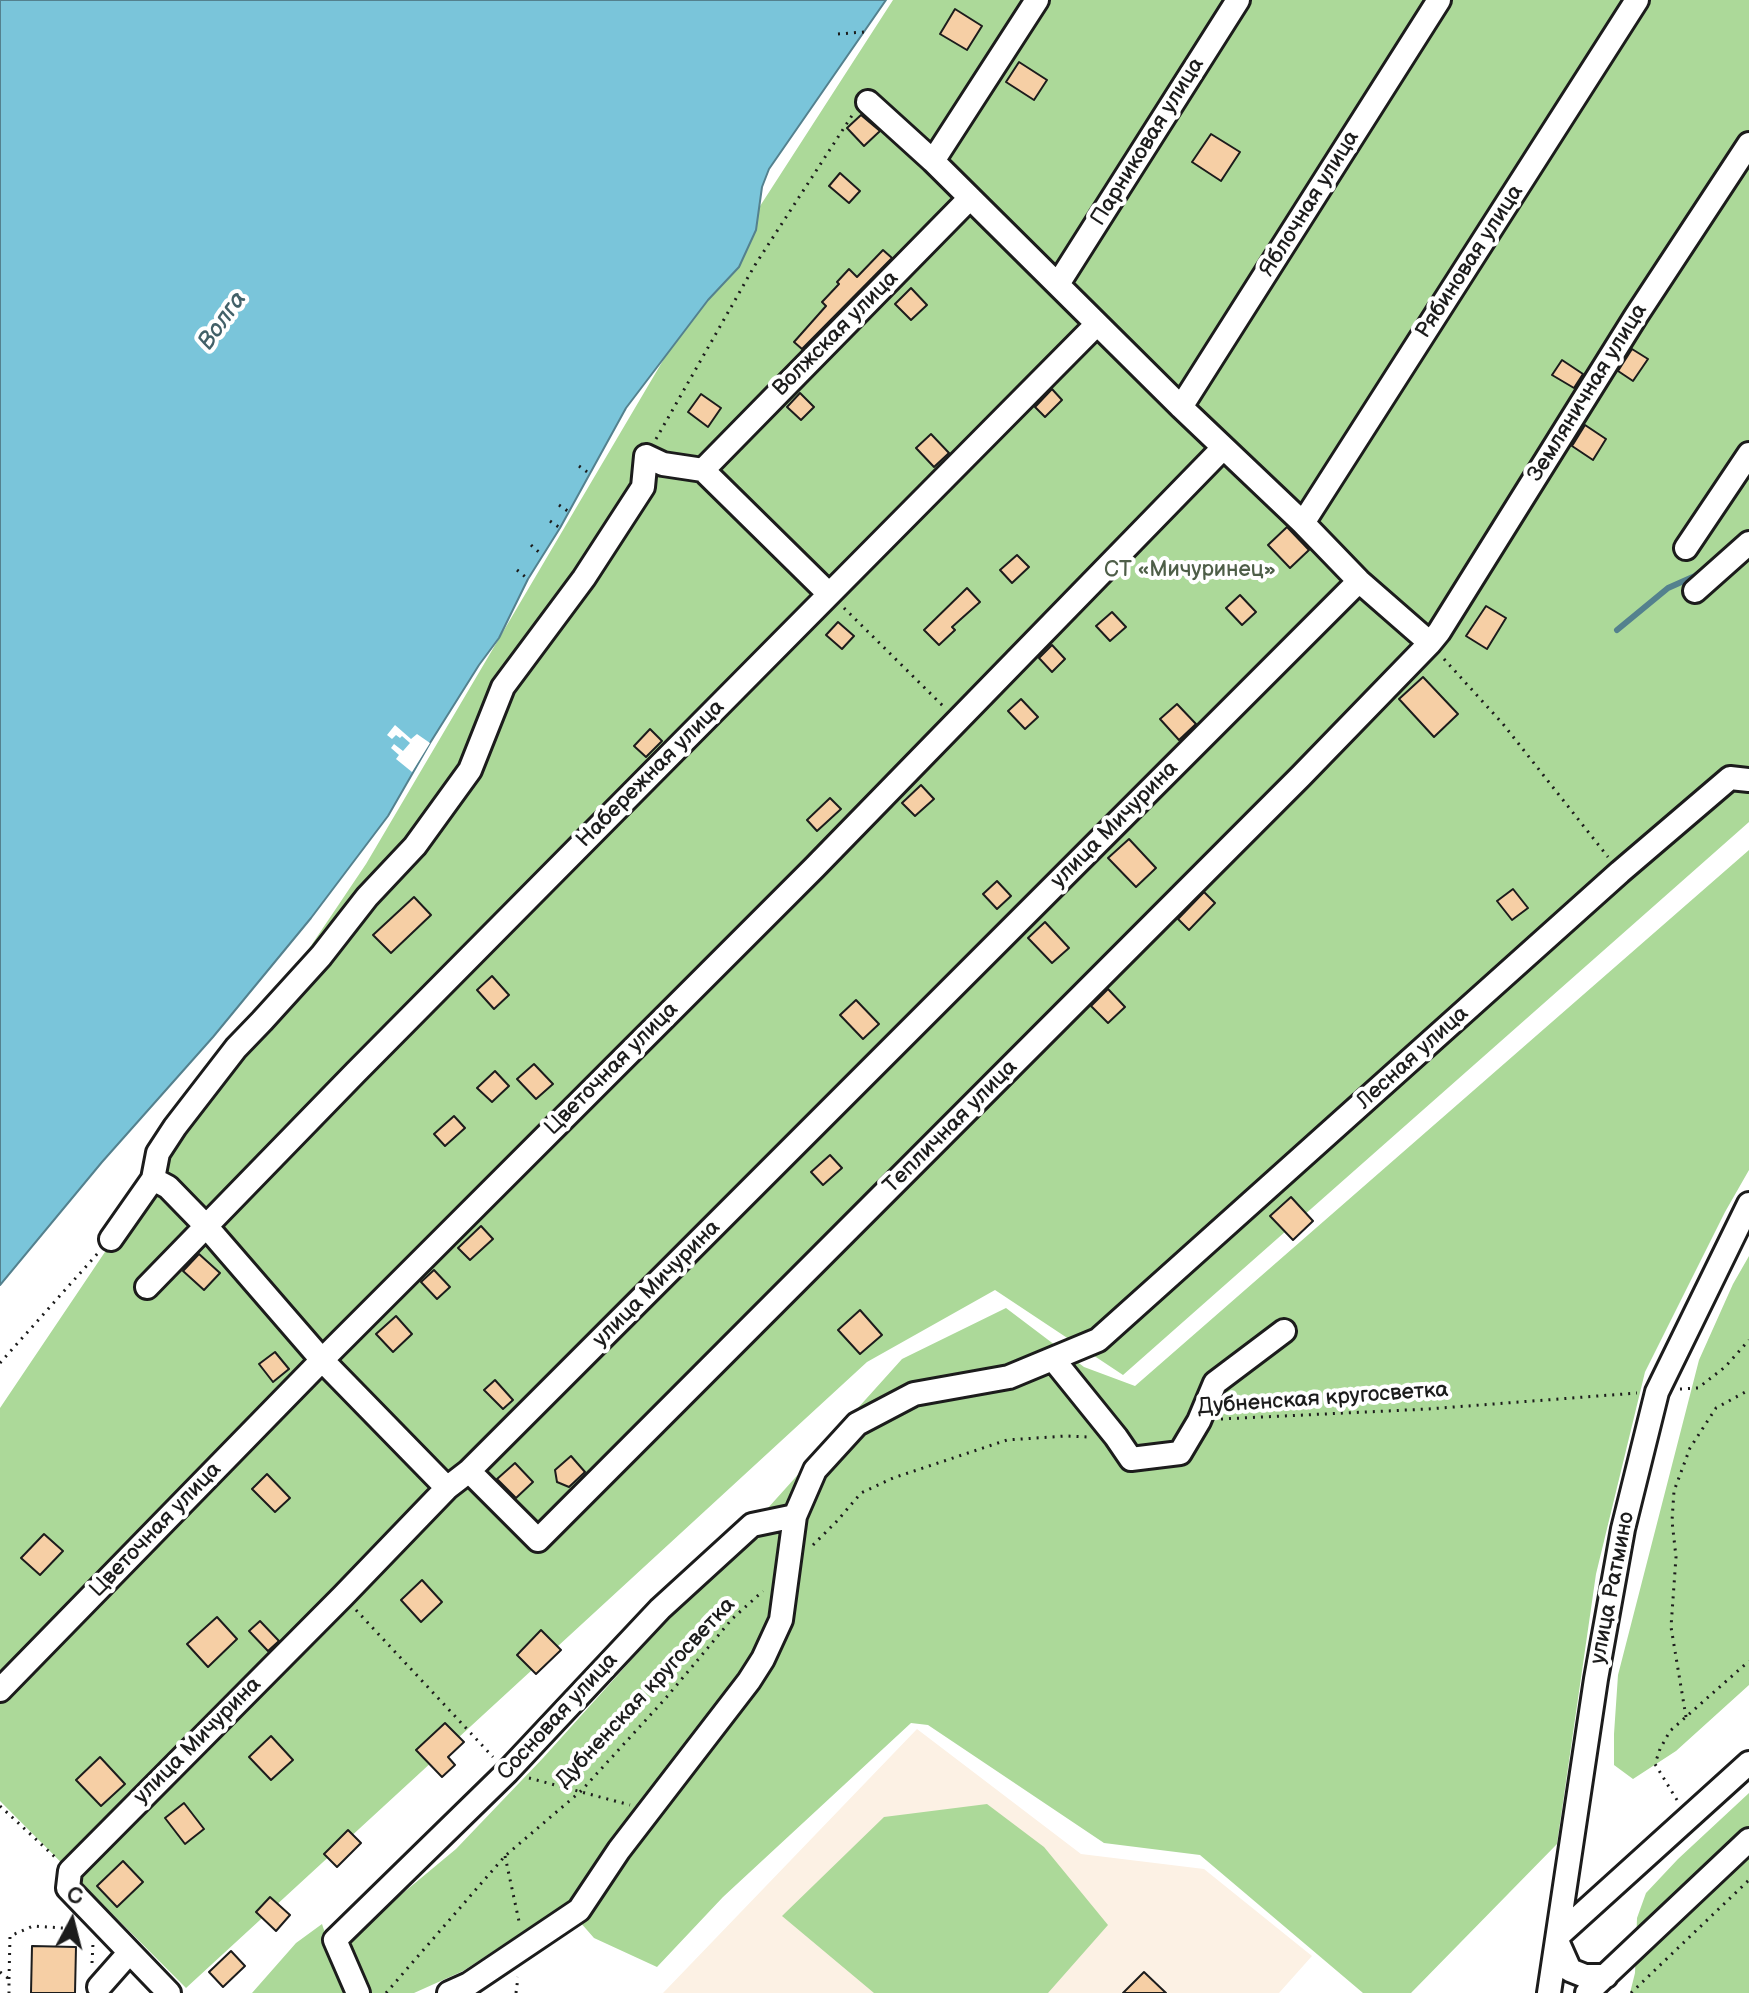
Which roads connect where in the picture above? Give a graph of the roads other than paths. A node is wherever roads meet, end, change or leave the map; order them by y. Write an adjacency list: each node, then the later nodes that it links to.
1 (1037, 0): 7 (street)
2 (1238, 0): 9 (street, Парниковая улица)
3 (1439, 0): 11 (street, Яблочная улица)
4 (1637, 0): 15 (street, Рябиновая улица)
5 (868, 102): 7 (street)
6 (1749, 144): 21 (street, Земляничная улица)
7 (933, 161): 8 (street)
8 (970, 198): 9 (street); 14 (street, Волжская улица)
9 (1058, 284): 10 (street)
10 (1097, 324): 11 (street); 20 (street, Набережная улица)
11 (1181, 407): 12 (street)
12 (1223, 448): 15 (street); 30 (street, Цветочная улица)
13 (1749, 454): 17 (street)
14 (703, 470): 20 (street); 23 (street)
15 (1303, 523): 18 (street)
16 (1749, 543): 19 (street)
17 (1686, 548)
18 (1359, 581): 21 (street); 31 (street, улица Мичурина)
19 (1695, 591)
20 (829, 594): 25 (street, Набережная улица)
21 (1430, 643): 31 (street, Тепличная улица)
22 (1740, 779): 29 (street, Лесная улица)
23 (153, 1179): 25 (street); 26 (street)
24 (1749, 1204): 37 (street, улица Ратмино)
25 (206, 1226): 27 (street, Набережная улица); 30 (street)
26 (111, 1239)
27 (147, 1287)
28 (1284, 1331): 29 (street)
29 (1053, 1359): 33 (street, Лесная улица)
30 (322, 1360): 32 (street); 34 (street, Цветочная улица)
31 (469, 1471): 32 (street, улица Мичурина)
32 (447, 1488): 38 (street, улица Мичурина)
33 (795, 1516): 42 (street, Сосновая улица); 43 (street, Лесная улица)
34 (0, 1690)
35 (1749, 1763): 37 (street)
36 (1749, 1840): 39 (street)
37 (1559, 1938): 39 (street); 44 (street, улица Ратмино)
38 (129, 1953): 40 (street); 41 (street)
39 (1606, 1976): 45 (street)
40 (99, 1987)
41 (169, 1993)
42 (358, 1993)
43 (449, 1993)
44 (1549, 1993)
45 (1587, 1993)

